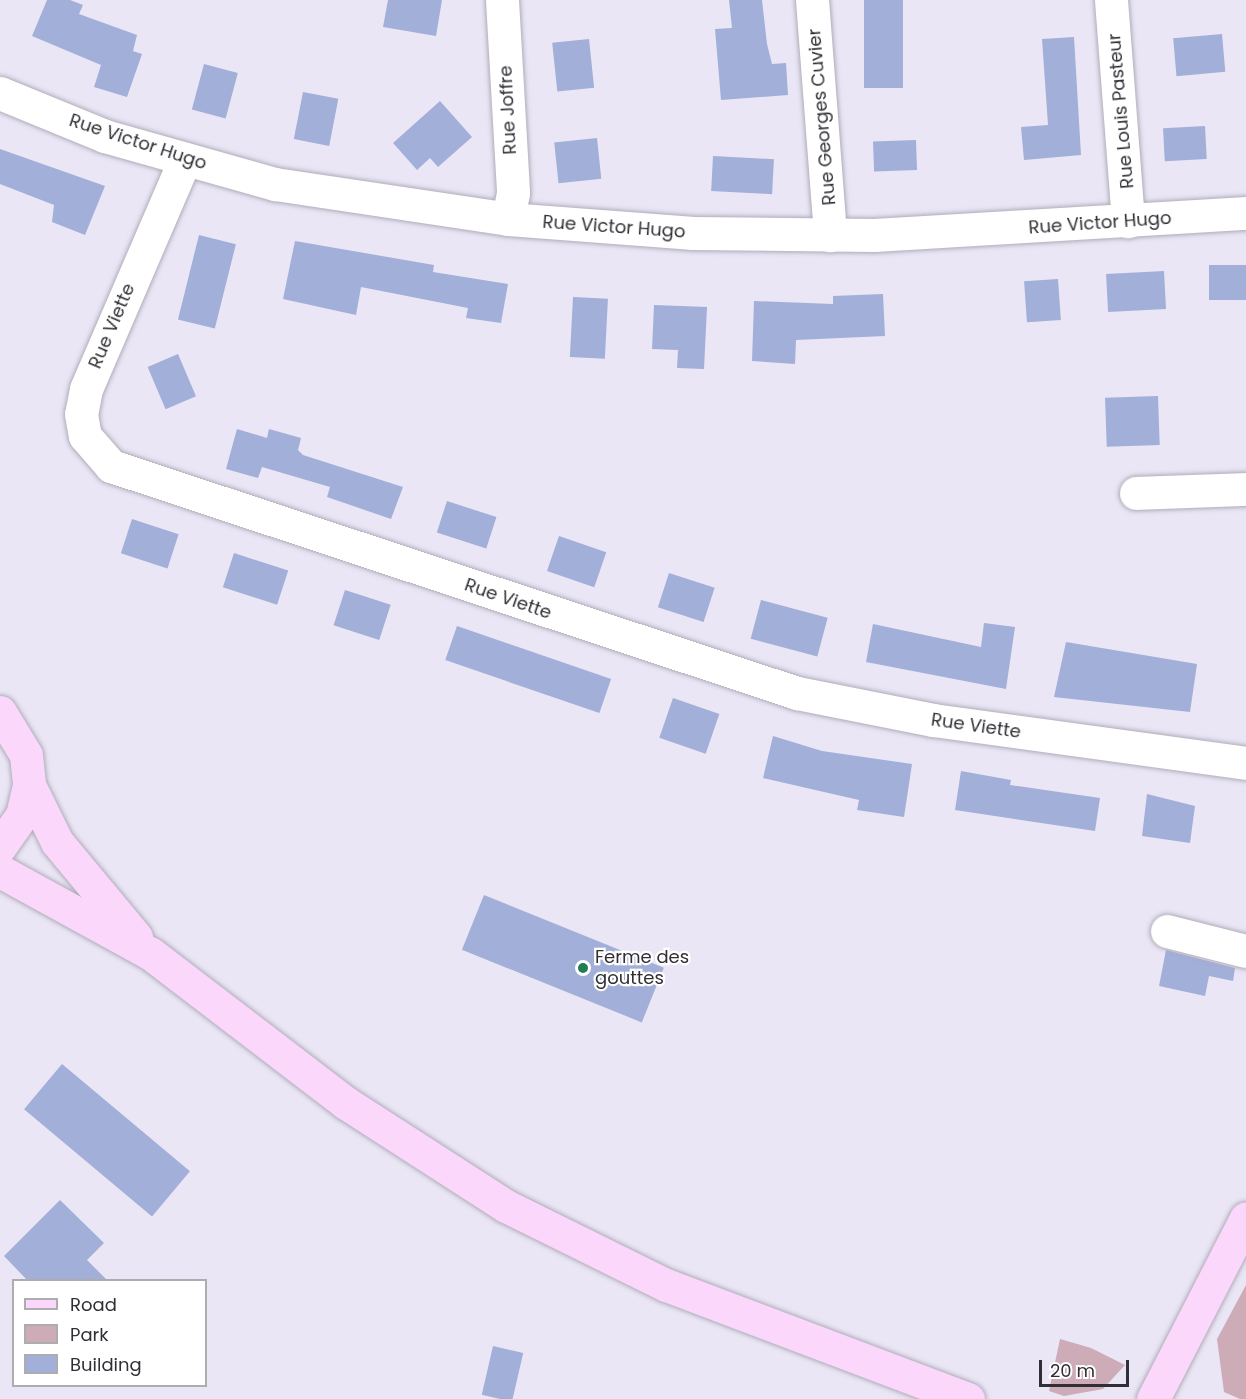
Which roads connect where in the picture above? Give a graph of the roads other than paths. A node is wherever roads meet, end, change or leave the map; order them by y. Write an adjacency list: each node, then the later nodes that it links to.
1 (502, 0): 7 (street, Rue Joffre)
2 (812, 0): 9 (street, Rue Georges Cuvier)
3 (1111, 0): 8 (street, Rue Louis Pasteur)
4 (0, 93): 5 (street, Rue Victor Hugo)
5 (185, 159): 7 (street, Rue Victor Hugo); 13 (street, Rue Viette)
6 (1246, 213): 8 (street, Rue Victor Hugo)
7 (508, 219): 9 (street, Rue Victor Hugo)
8 (1128, 221): 9 (street, Rue Victor Hugo)
9 (830, 235)
10 (1246, 489): 11 (street)
11 (1136, 493)
12 (0, 712): 14 (main road)
13 (1246, 763)
14 (29, 785): 15 (main road); 19 (main road)
15 (0, 847)
16 (0, 871): 19 (main road)
17 (1167, 932): 18 (street)
18 (1246, 951)
19 (151, 954): 21 (main road)
20 (1246, 1218): 22 (main road)
21 (968, 1399)
22 (1153, 1399)

